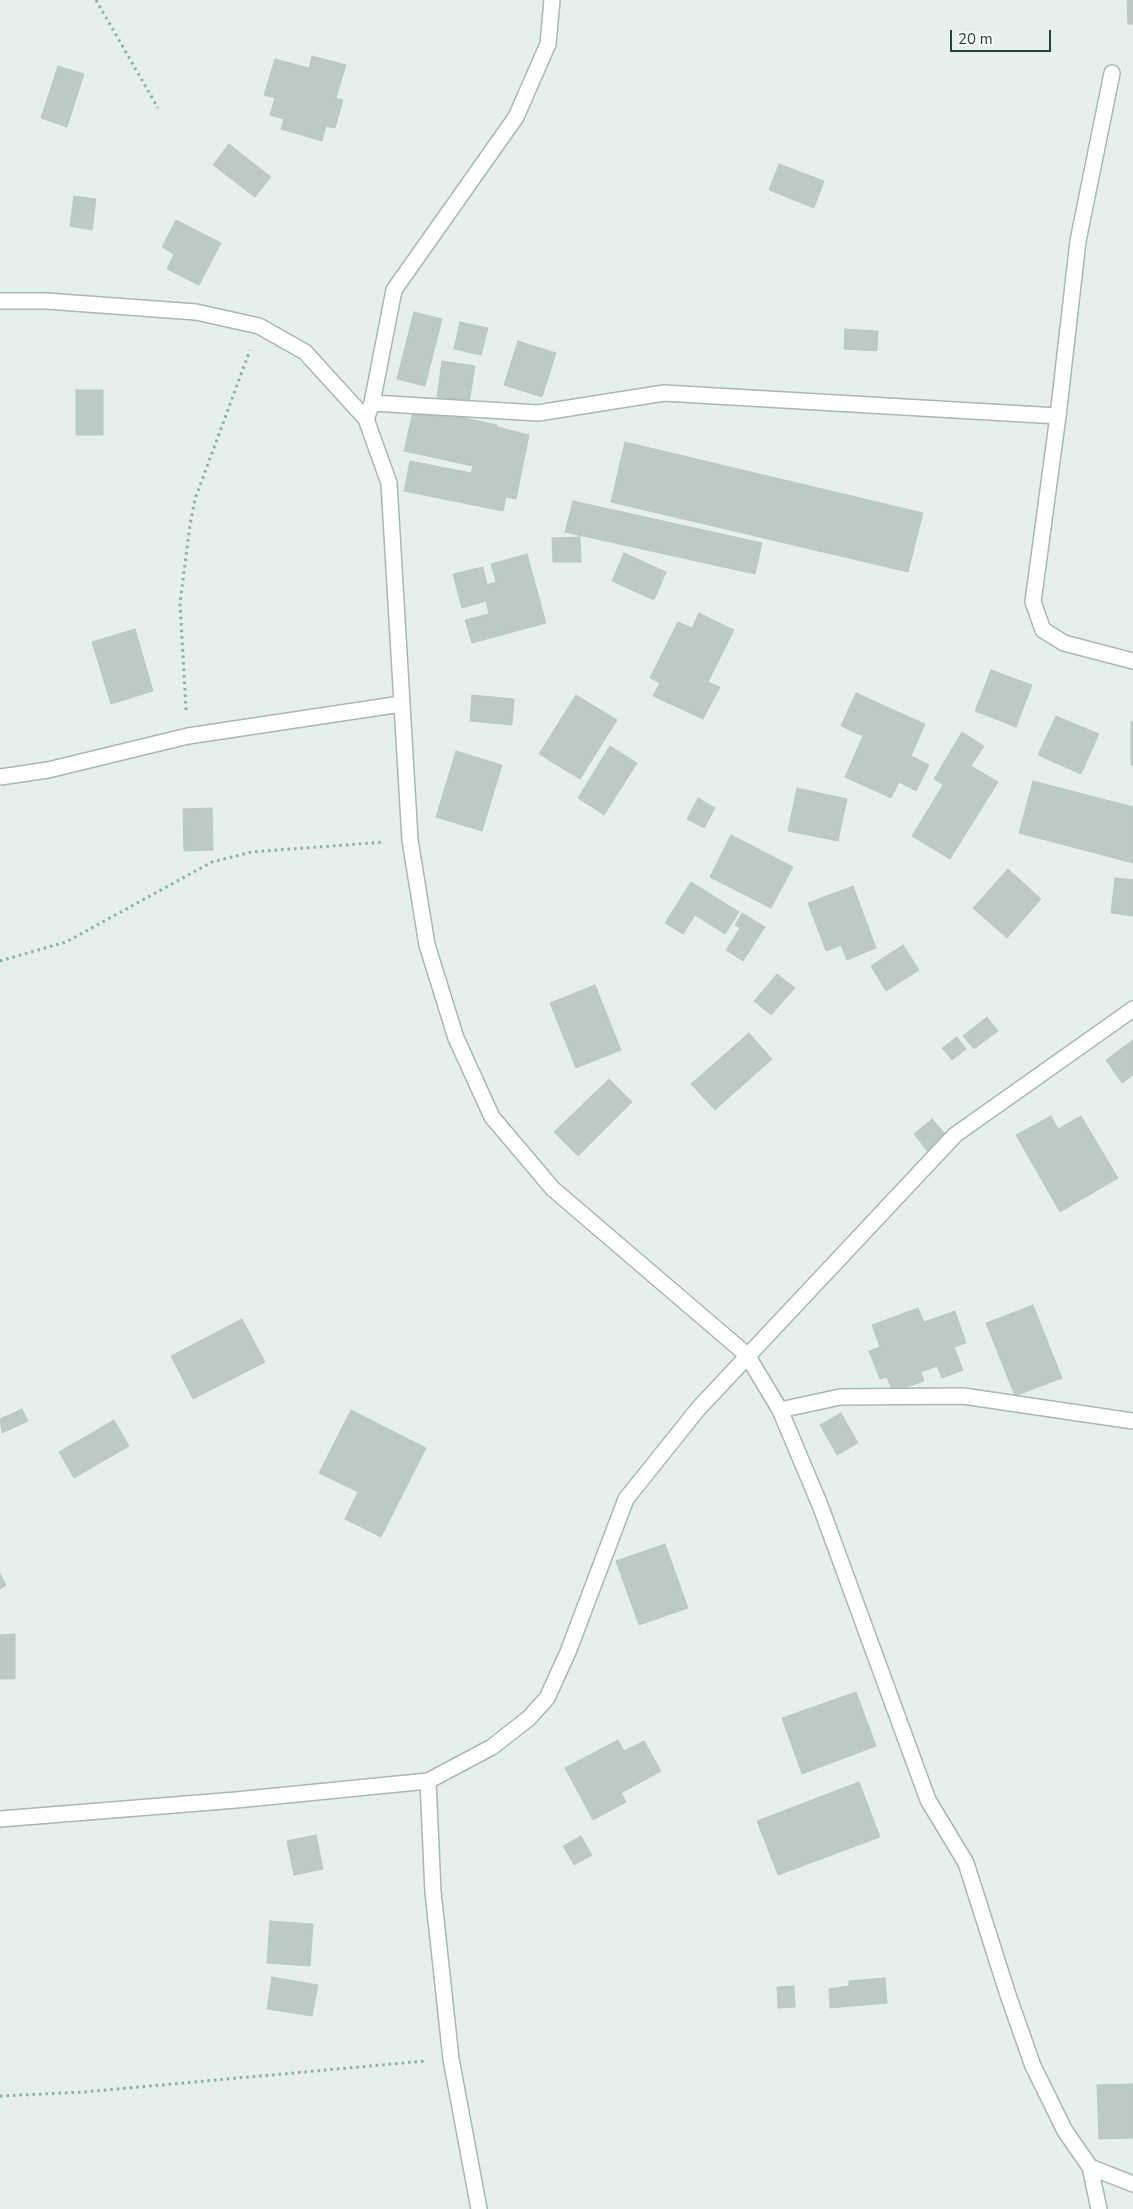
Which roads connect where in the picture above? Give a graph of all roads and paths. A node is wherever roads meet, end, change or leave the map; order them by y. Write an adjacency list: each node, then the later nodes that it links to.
1 (96, 0): 4 (path)
2 (552, 0): 7 (street)
3 (1112, 73): 8 (street)
4 (158, 108)
5 (0, 301): 6 (street)
6 (259, 326): 9 (street); 12 (path)
7 (372, 403): 8 (street); 9 (street)
8 (1058, 416): 10 (street)
9 (366, 419): 11 (street)
10 (1133, 661)
11 (401, 704): 12 (street); 14 (street)
12 (188, 736): 13 (street)
13 (0, 777)
14 (410, 840): 15 (path); 17 (street)
15 (0, 961)
16 (1133, 1009): 17 (street)
17 (747, 1355): 18 (street); 20 (street)
18 (780, 1410): 19 (street); 24 (street)
19 (1133, 1421)
20 (428, 1780): 21 (street); 22 (street)
21 (0, 1819)
22 (451, 2059): 23 (path); 26 (street)
23 (0, 2096)
24 (1090, 2167): 25 (street); 27 (street)
25 (1133, 2184)
26 (479, 2209)
27 (1099, 2209)

